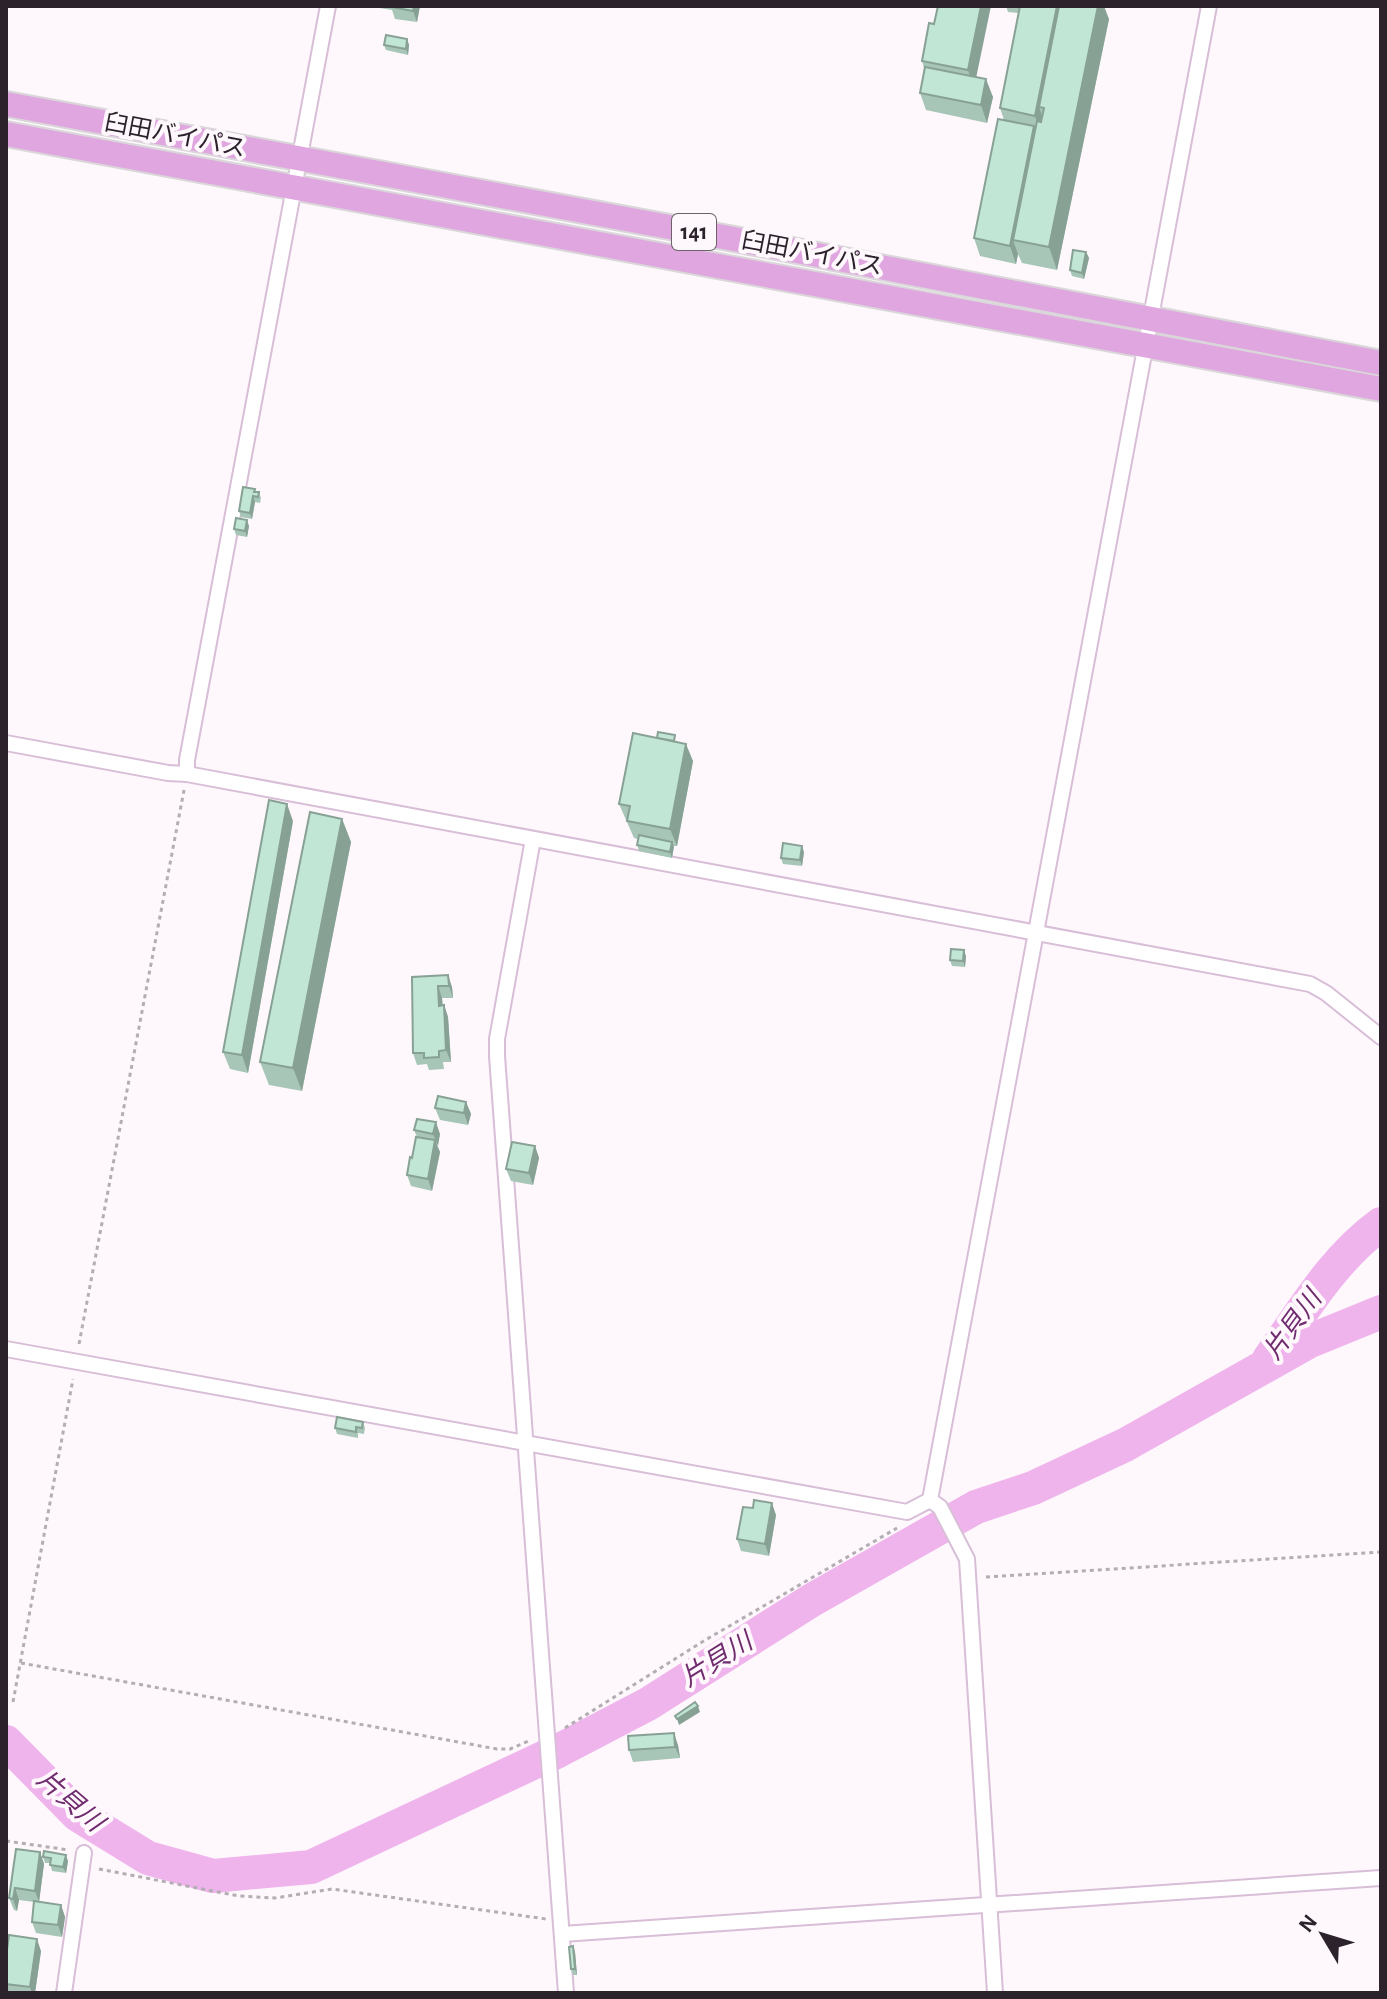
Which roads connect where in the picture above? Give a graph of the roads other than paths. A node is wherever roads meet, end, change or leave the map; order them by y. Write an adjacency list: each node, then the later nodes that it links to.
1 (328, 6): 5 (street)
2 (1209, 6): 7 (street)
3 (6, 104): 5 (highway, 臼田バイパス / 141)
4 (6, 134): 6 (highway, 臼田バイパス / 141)
5 (299, 160): 6 (street); 7 (highway, 臼田バイパス / 141)
6 (294, 187): 8 (highway, 臼田バイパス / 141); 12 (street)
7 (1151, 319): 8 (street); 9 (highway, 臼田バイパス / 141)
8 (1146, 345): 10 (highway, 臼田バイパス / 141); 14 (street)
9 (1381, 363)
10 (1381, 389)
11 (6, 743): 12 (street)
12 (187, 774): 13 (street)
13 (533, 839): 14 (street); 17 (street)
14 (1036, 934): 15 (street); 18 (street)
15 (1381, 1037)
16 (6, 1349): 17 (street)
17 (527, 1445): 18 (street); 22 (street)
18 (935, 1504): 21 (street)
19 (83, 1859): 23 (street)
20 (1381, 1878): 21 (street)
21 (989, 1903): 22 (street); 25 (street)
22 (562, 1927): 24 (street)
23 (64, 1993)
24 (566, 1993)
25 (995, 1993)

